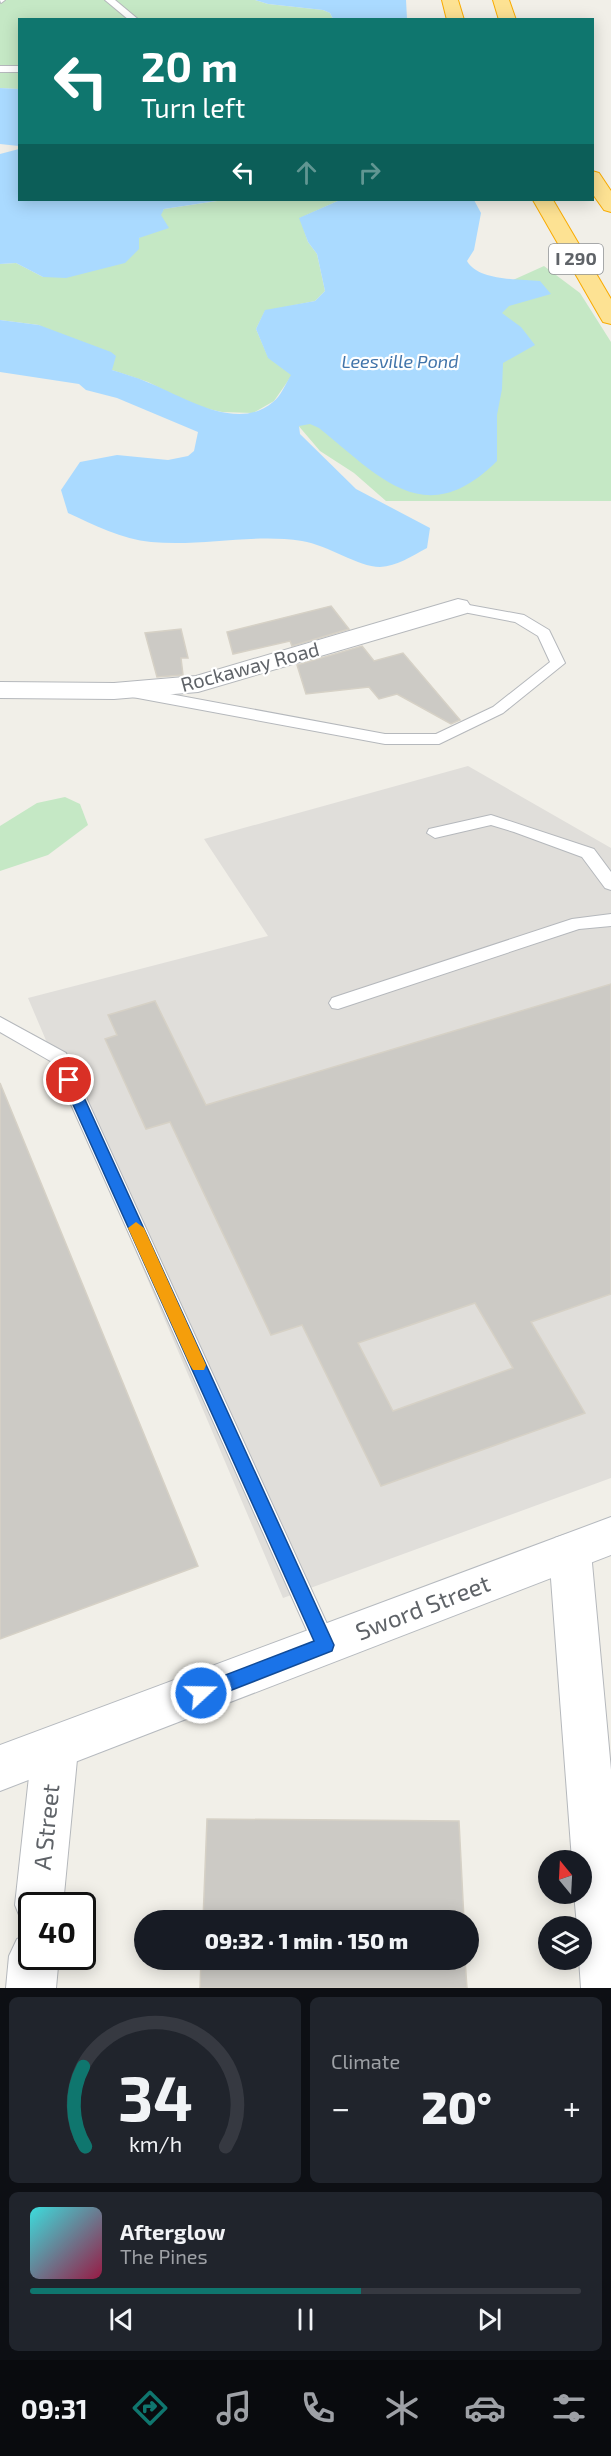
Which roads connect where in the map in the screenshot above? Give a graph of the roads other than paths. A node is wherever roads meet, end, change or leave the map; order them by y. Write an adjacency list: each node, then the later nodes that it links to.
1 (109, 0): 4 (lane)
2 (450, 0): 5 (highway)
3 (501, 0): 6 (highway)
4 (132, 18)
5 (455, 18)
6 (507, 18)
7 (0, 69): 8 (lane)
8 (18, 69)
9 (594, 180): 11 (highway)
10 (544, 201): 12 (highway, I 290)
11 (611, 206)
12 (611, 317)
13 (458, 607): 15 (street, Rockaway Road); 15 (lane)
14 (0, 690): 15 (street, Rockaway Road)
15 (125, 691)
16 (435, 833): 17 (lane)
17 (611, 884)
18 (611, 920): 19 (lane)
19 (338, 1003)
20 (0, 1024): 23 (lane)
21 (611, 1536): 22 (street, Sword Street)
22 (570, 1552): 23 (street, Sword Street); 29 (street)
23 (325, 1645): 24 (street, Sword Street)
24 (55, 1749): 25 (street, Sword Street); 26 (street, A Street)
25 (0, 1768)
26 (40, 1892)
27 (33, 1970): 28 (street)
28 (31, 1988)
29 (606, 1988)

